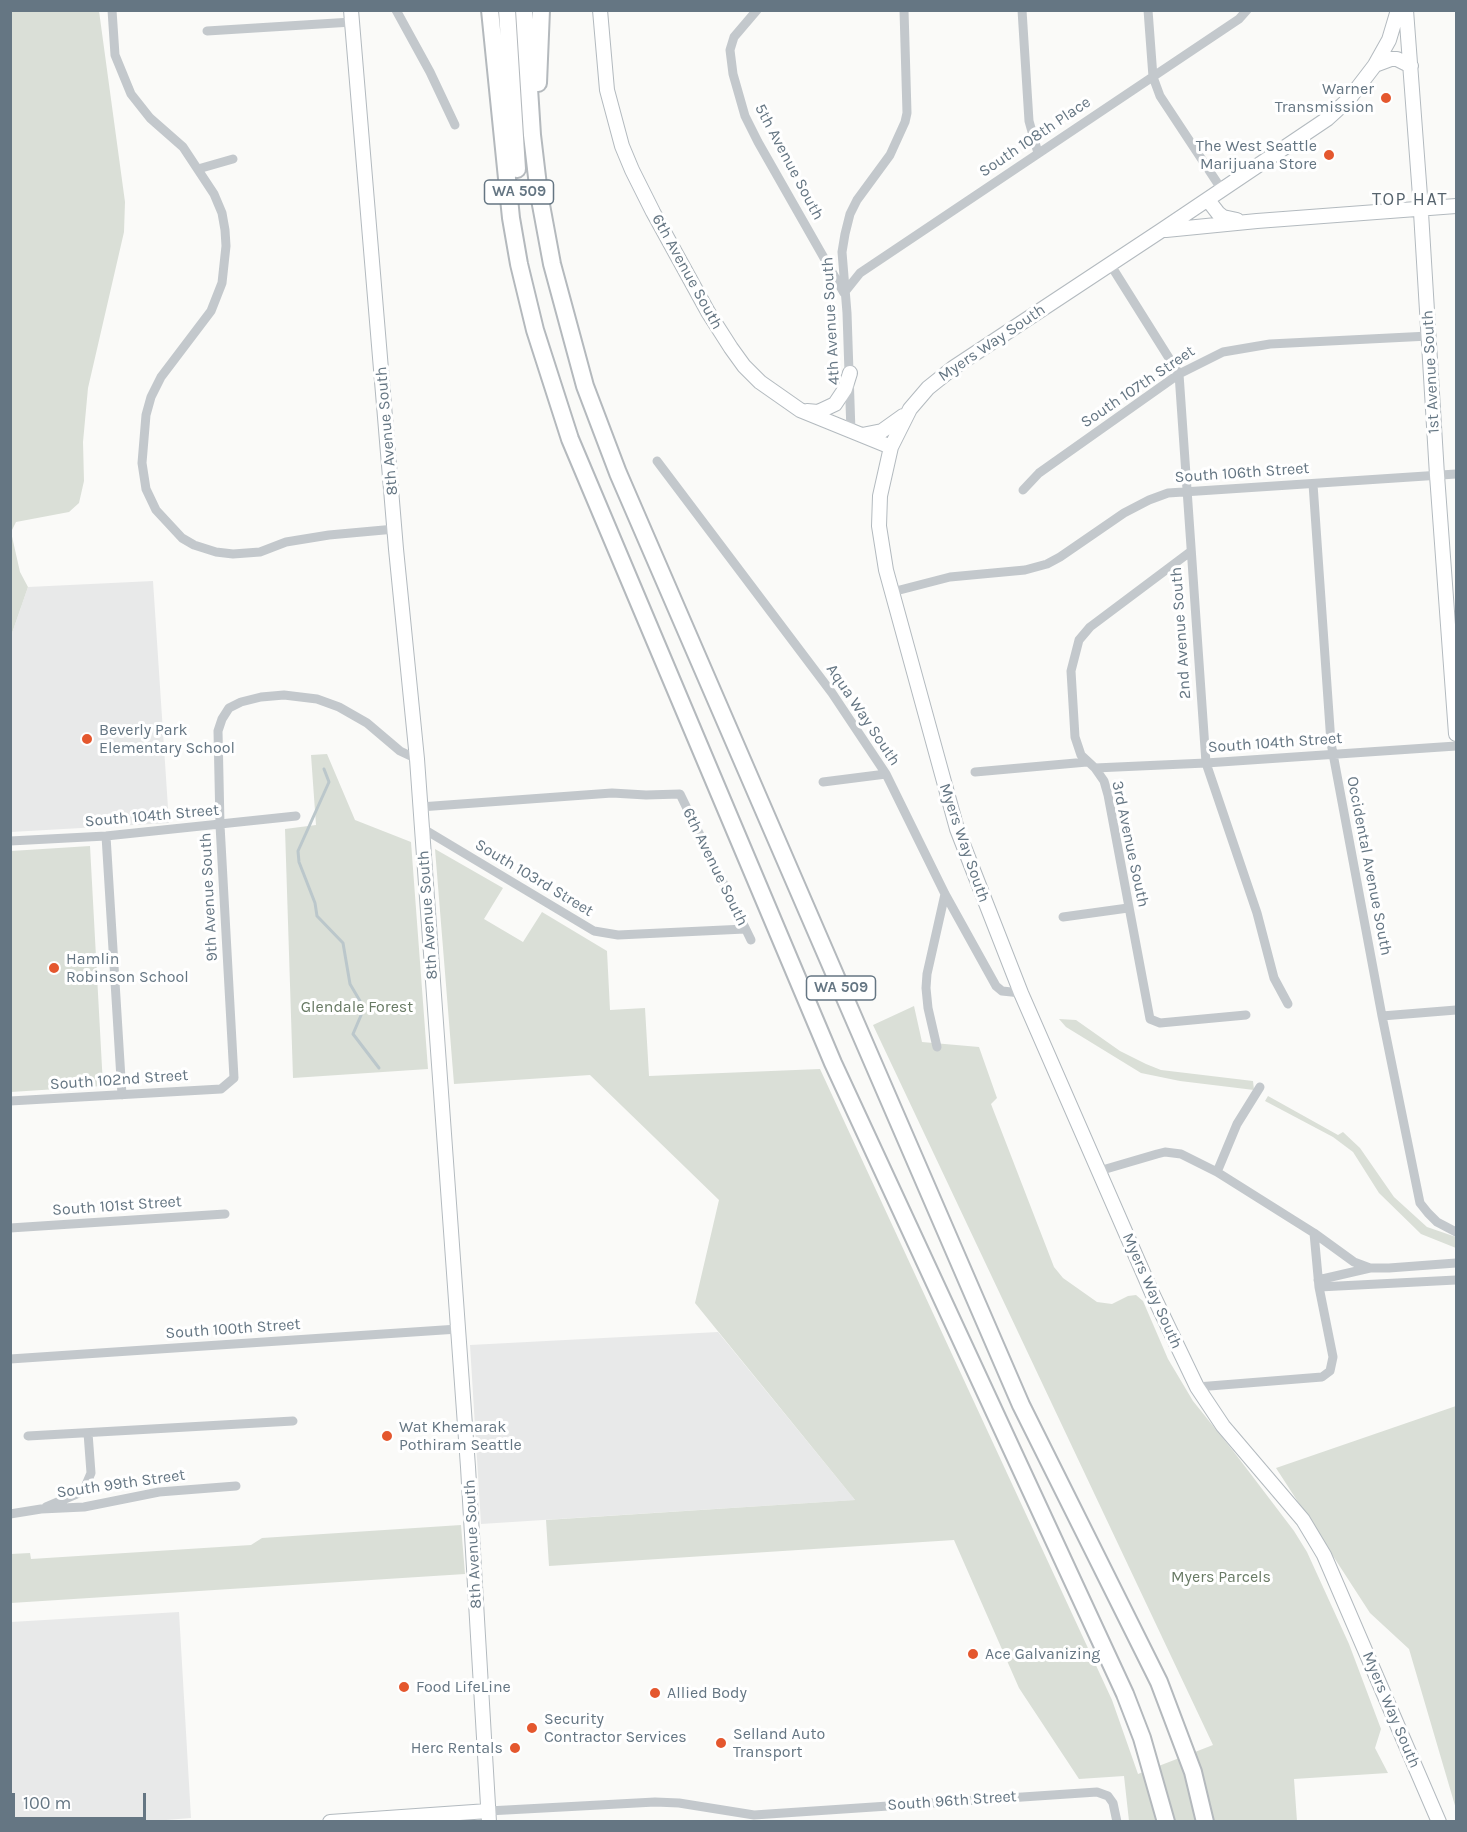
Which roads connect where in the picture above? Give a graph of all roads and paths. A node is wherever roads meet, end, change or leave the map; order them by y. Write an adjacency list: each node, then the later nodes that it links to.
1 (112, 10): 24 (street)
2 (396, 10): 20 (street)
3 (490, 10): 34 (highway)
4 (507, 10): 34 (highway, WA 509)
5 (524, 10): 21 (highway, WA 509)
6 (541, 10): 21 (highway)
7 (600, 10): 37 (street, 6th Avenue South)
8 (757, 10): 32 (street, 5th Avenue South)
9 (904, 10): 32 (street, 4th Avenue South)
10 (1022, 10): 22 (street)
11 (1148, 10): 19 (street)
12 (1247, 10): 19 (street, South 108th Place)
13 (1398, 10): 17 (street, Myers Way South)
14 (1406, 10): 18 (street, 1st Avenue South)
15 (351, 16): 16 (street); 48 (street, 8th Avenue South)
16 (207, 31)
17 (1375, 65): 18 (street); 25 (street, Myers Way South)
18 (1411, 66): 28 (street, 1st Avenue South)
19 (1153, 77): 22 (street, South 108th Place); 25 (street)
20 (454, 125)
21 (532, 135): 104 (highway, WA 509)
22 (1038, 153): 32 (street, South 108th Place)
23 (233, 159): 24 (street)
24 (198, 169): 48 (street)
25 (1222, 190): 26 (street, Myers Way South)
26 (1208, 200): 29 (street); 30 (street, Myers Way South)
27 (1456, 206): 28 (street)
28 (1420, 209): 29 (street); 33 (street, 1st Avenue South)
29 (1257, 221): 30 (street)
30 (1162, 230): 31 (street, Myers Way South)
31 (1110, 264): 36 (street, 2nd Avenue South); 38 (street, Myers Way South)
32 (844, 293): 35 (street, 4th Avenue South)
33 (1429, 336): 36 (street, South 107th Street); 43 (street, 1st Avenue South)
34 (548, 371): 103 (highway, WA 509)
35 (850, 373): 37 (street); 39 (street, 4th Avenue South)
36 (1179, 374): 46 (street, South 107th Street); 47 (street, 2nd Avenue South)
37 (800, 410): 39 (street, 6th Avenue South)
38 (910, 410): 39 (street); 40 (street, Myers Way South)
39 (854, 433): 40 (street, 6th Avenue South); 45 (street)
40 (891, 447): 45 (street, Myers Way South)
41 (657, 461): 58 (street, Aqua Way South)
42 (1456, 474): 43 (street, South 106th Street)
43 (1437, 475): 44 (street, South 106th Street); 51 (street, 1st Avenue South)
44 (1313, 484): 47 (street, South 106th Street); 53 (street, Occidental Avenue South)
45 (881, 487): 50 (street, Myers Way South)
46 (1023, 490)
47 (1186, 491): 49 (street, 2nd Avenue South); 50 (street, South 106th Street)
48 (395, 530): 54 (street, 8th Avenue South)
49 (1190, 552): 55 (street, 2nd Avenue South); 56 (street, 3rd Avenue South)
50 (892, 592): 71 (street, Myers Way South)
51 (1456, 734)
52 (1456, 746): 53 (street, South 104th Street)
53 (1332, 754): 55 (street, South 104th Street); 75 (street, Occidental Avenue South)
54 (417, 759): 60 (street, 8th Avenue South); 62 (street, 9th Avenue South)
55 (1206, 763): 56 (street, South 104th Street); 72 (street, 2nd Avenue South)
56 (1091, 765): 57 (street, South 104th Street); 67 (street, 3rd Avenue South)
57 (975, 772)
58 (886, 774): 59 (street); 66 (street, Aqua Way South)
59 (823, 782)
60 (420, 807): 63 (street, 8th Avenue South); 69 (street, 6th Avenue South)
61 (296, 816): 62 (street, South 104th Street)
62 (220, 825): 64 (street, South 104th Street); 77 (street, 9th Avenue South)
63 (422, 828): 69 (street, South 103rd Street); 91 (street, 8th Avenue South)
64 (106, 836): 65 (street, South 104th Street); 79 (street)
65 (10, 842)
66 (945, 894): 71 (street, Aqua Way South); 76 (street)
67 (1128, 908): 68 (street); 74 (street, 3rd Avenue South)
68 (1063, 917)
69 (745, 929): 70 (street, 6th Avenue South)
70 (751, 940)
71 (1021, 993): 81 (street, Myers Way South)
72 (1288, 1004)
73 (1456, 1010): 75 (street)
74 (1246, 1015)
75 (1382, 1016): 85 (street, Occidental Avenue South)
76 (937, 1047)
77 (228, 1085): 79 (street, South 102nd Street)
78 (1260, 1087): 82 (street)
79 (122, 1095): 80 (street, South 102nd Street)
80 (10, 1101)
81 (1099, 1171): 82 (street); 93 (street, Myers Way South)
82 (1217, 1172): 86 (street)
83 (225, 1214): 84 (street, South 101st Street)
84 (10, 1228)
85 (1456, 1232)
86 (1314, 1233): 88 (street); 90 (street)
87 (1456, 1263): 88 (street)
88 (1370, 1268): 90 (street)
89 (1456, 1280): 90 (street)
90 (1318, 1284): 93 (street)
91 (458, 1329): 92 (street, South 100th Street); 100 (street, 8th Avenue South)
92 (10, 1359)
93 (1197, 1387): 105 (street, Myers Way South)
94 (293, 1421): 95 (street)
95 (88, 1433): 96 (street); 98 (street)
96 (28, 1436)
97 (236, 1486): 98 (street, South 99th Street)
98 (40, 1509): 99 (street, South 99th Street)
99 (10, 1514)
100 (489, 1816): 101 (street, South 96th Street); 102 (street, South 96th Street)
101 (330, 1821)
102 (1117, 1821)
103 (1166, 1821)
104 (1205, 1821)
105 (1439, 1821)

